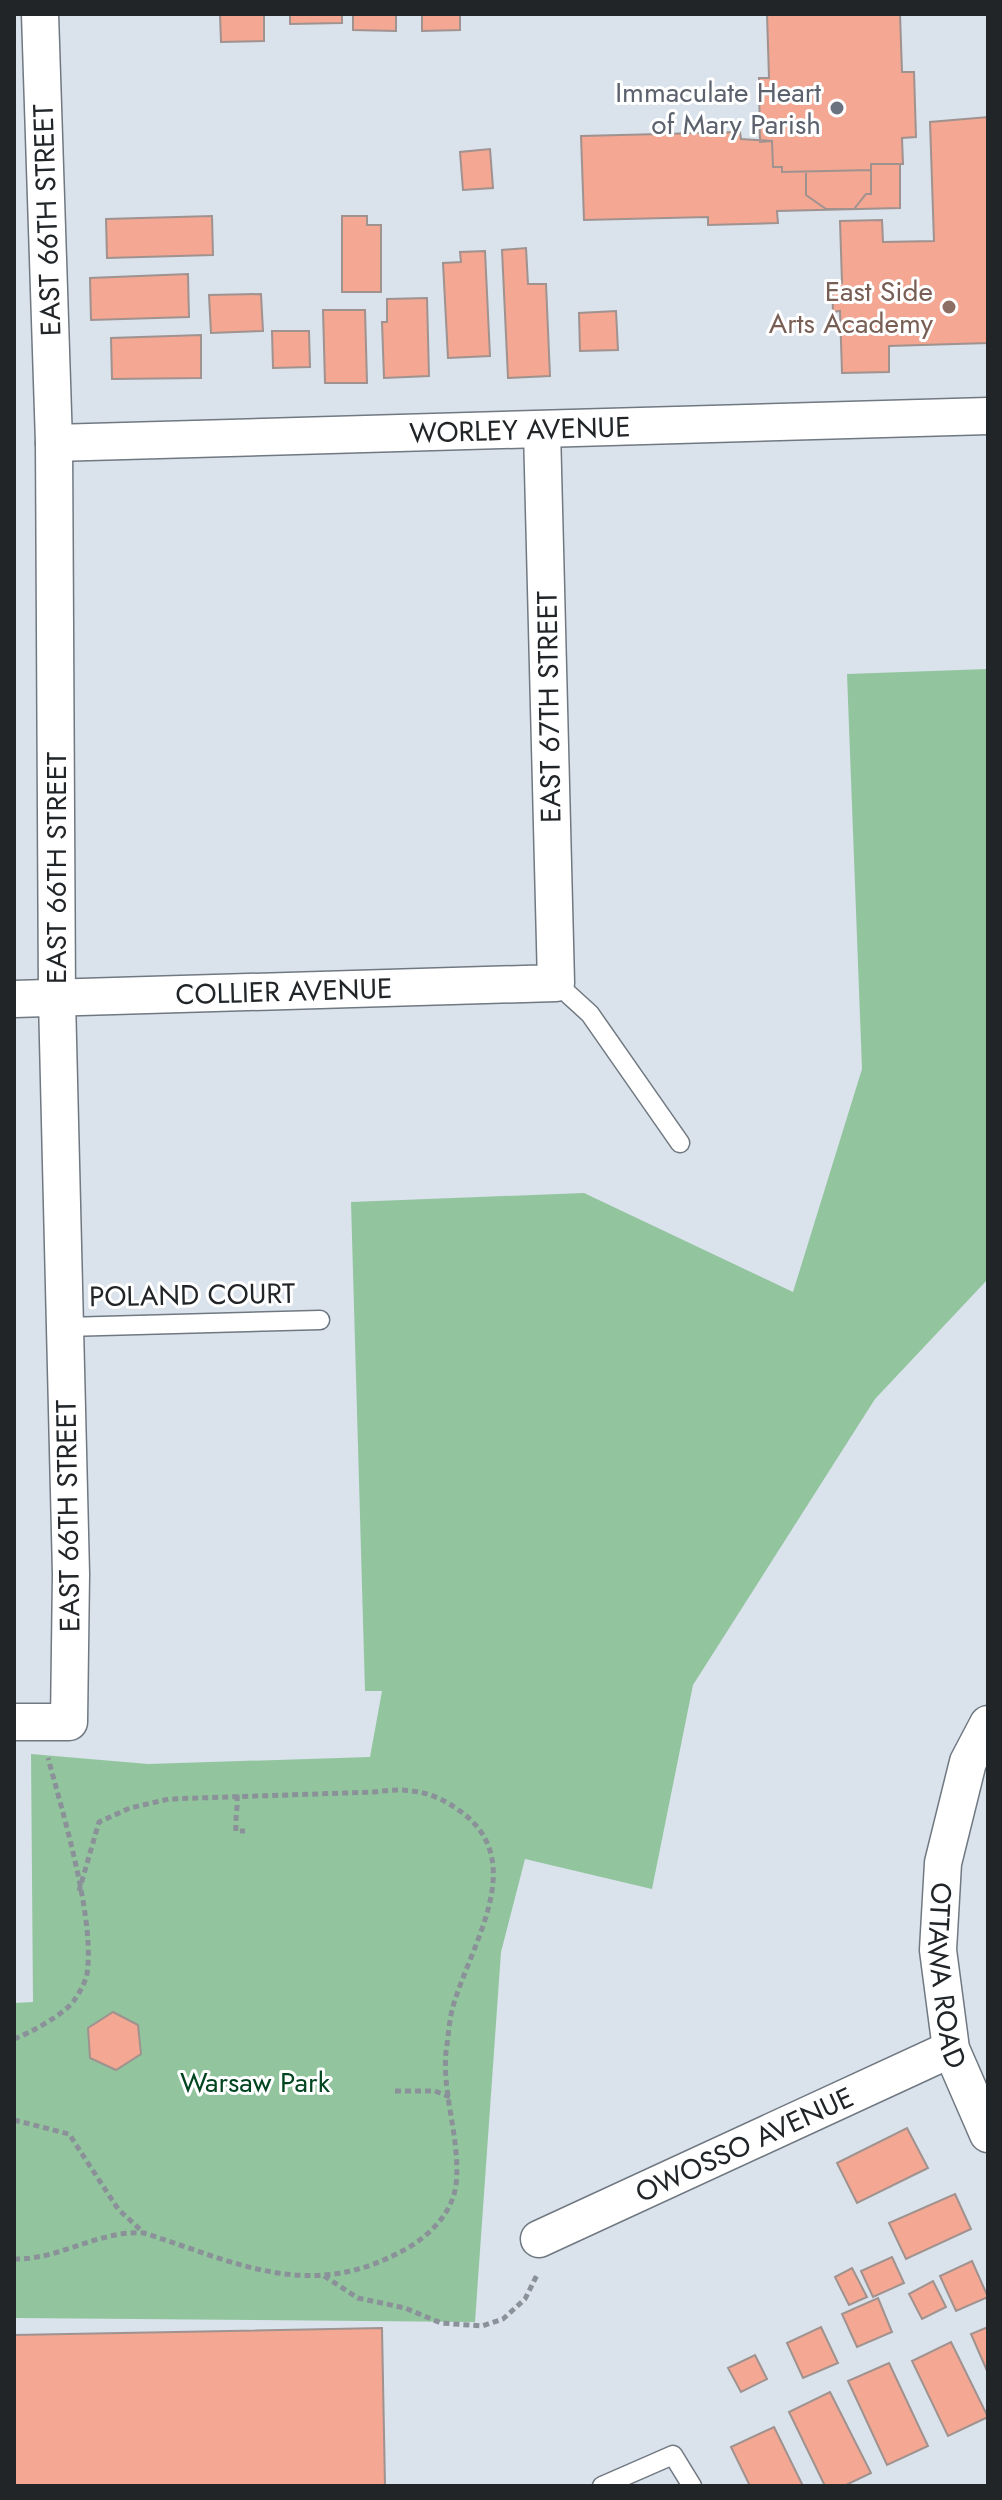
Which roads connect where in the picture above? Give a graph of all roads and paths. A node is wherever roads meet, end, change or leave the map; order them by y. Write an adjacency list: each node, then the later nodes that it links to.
1 (40, 14): 4 (street, EAST 66TH STREET)
2 (988, 416): 3 (street, WORLEY AVENUE)
3 (542, 430): 4 (street, WORLEY AVENUE); 5 (street, EAST 67TH STREET)
4 (54, 443): 7 (street, EAST 66TH STREET)
5 (556, 983): 7 (street, COLLIER AVENUE); 8 (lane)
6 (14, 999): 7 (street, COLLIER AVENUE)
7 (57, 999): 10 (street, EAST 66TH STREET)
8 (680, 1143)
9 (320, 1320): 10 (lane, POLAND COURT)
10 (66, 1327): 11 (street, EAST 66TH STREET)
11 (14, 1722)
12 (988, 1724): 14 (street, OTTAWA ROAD)
13 (46, 1750): 17 (path)
14 (978, 1762): 19 (street, OTTAWA ROAD)
15 (237, 1795): 16 (path); 17 (path); 21 (path)
16 (245, 1831)
17 (79, 1891): 18 (path)
18 (14, 2039)
19 (951, 2049): 23 (street, OTTAWA ROAD); 25 (street, OWOSSO AVENUE)
20 (395, 2091): 21 (path)
21 (451, 2098): 27 (path)
22 (14, 2120): 24 (path)
23 (988, 2134)
24 (144, 2233): 26 (path); 27 (path)
25 (539, 2239): 27 (path)
26 (14, 2259)
27 (323, 2276)
28 (602, 2486): 29 (lane)
29 (692, 2486)

